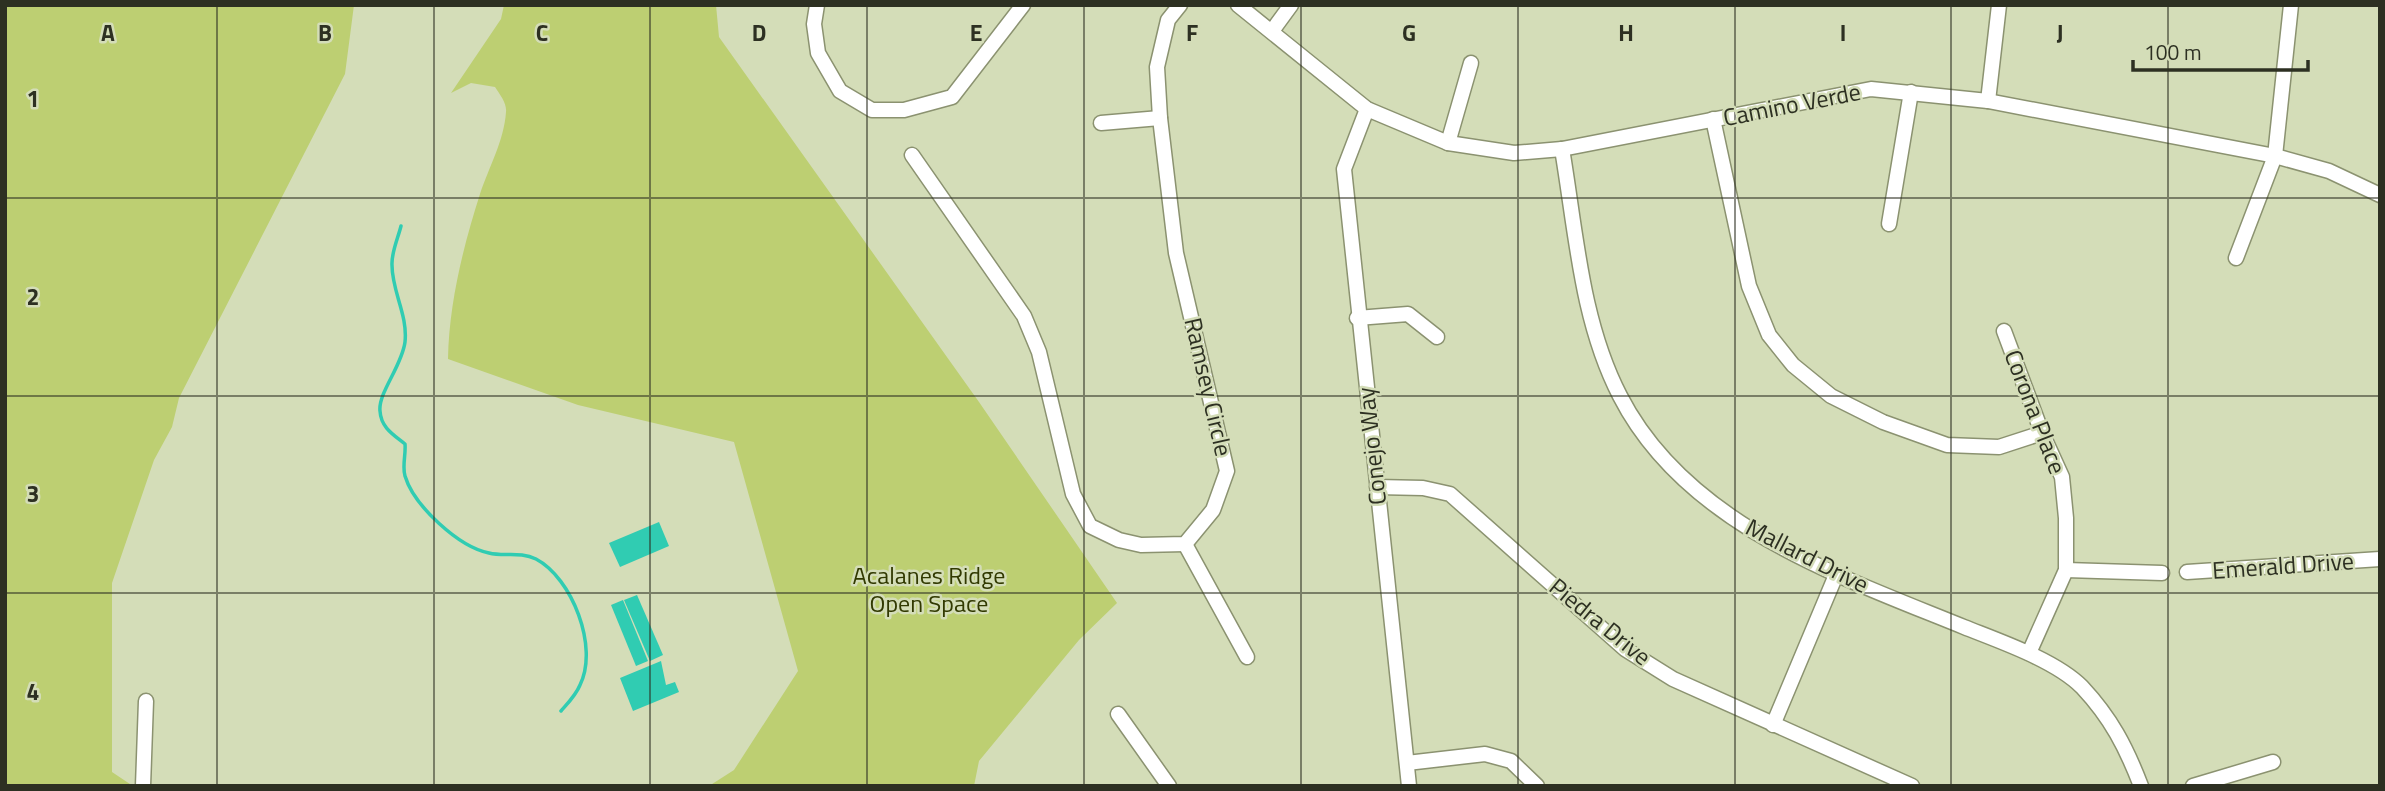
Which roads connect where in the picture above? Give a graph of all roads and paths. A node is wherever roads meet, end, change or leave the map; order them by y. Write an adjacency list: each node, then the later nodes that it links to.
1 (817, 5): 2 (street)
2 (1023, 5)
3 (1180, 5): 13 (street, Ramsey Circle)
4 (1238, 5): 8 (street, Camino Verde)
5 (1291, 5): 8 (street)
6 (1999, 5): 11 (street)
7 (2291, 5): 19 (street)
8 (1272, 31): 12 (street, Camino Verde)
9 (1471, 62): 16 (street)
10 (1911, 92): 11 (street, Camino Verde); 14 (street, Camino Verde); 21 (street)
11 (1988, 101): 19 (street, Camino Verde)
12 (1367, 109): 16 (street, Camino Verde); 23 (street, Conejo Way)
13 (1160, 118): 15 (street); 28 (street, Ramsey Circle)
14 (1713, 119): 17 (street, Camino Verde); 26 (street)
15 (1101, 123)
16 (1448, 143): 17 (street, Camino Verde)
17 (1562, 149): 33 (street, Mallard Drive)
18 (912, 155): 28 (street)
19 (2275, 156): 20 (street, Camino Verde); 22 (street)
20 (2380, 195)
21 (1889, 224)
22 (2236, 258)
23 (1357, 318): 25 (street); 27 (street, Conejo Way)
24 (2004, 331): 26 (street, Corona Place)
25 (1437, 337)
26 (2042, 433): 30 (street, Corona Place)
27 (1377, 487): 38 (street, Piedra Drive); 40 (street, Conejo Way)
28 (1185, 544): 35 (street)
29 (2380, 559): 31 (street, Emerald Drive)
30 (2066, 570): 32 (street); 34 (street, Corona Place)
31 (2187, 572)
32 (2162, 573)
33 (1836, 575): 34 (street, Mallard Drive); 38 (street)
34 (2029, 653): 46 (street, Mallard Drive)
35 (1247, 657)
36 (146, 701): 41 (street)
37 (1118, 713): 42 (street)
38 (1773, 725): 45 (street, Piedra Drive)
39 (2273, 762): 47 (street)
40 (1407, 763): 43 (street, Conejo Way); 44 (street)
41 (143, 786)
42 (1169, 786)
43 (1409, 786)
44 (1537, 786)
45 (1912, 786)
46 (2141, 786)
47 (2193, 786)

